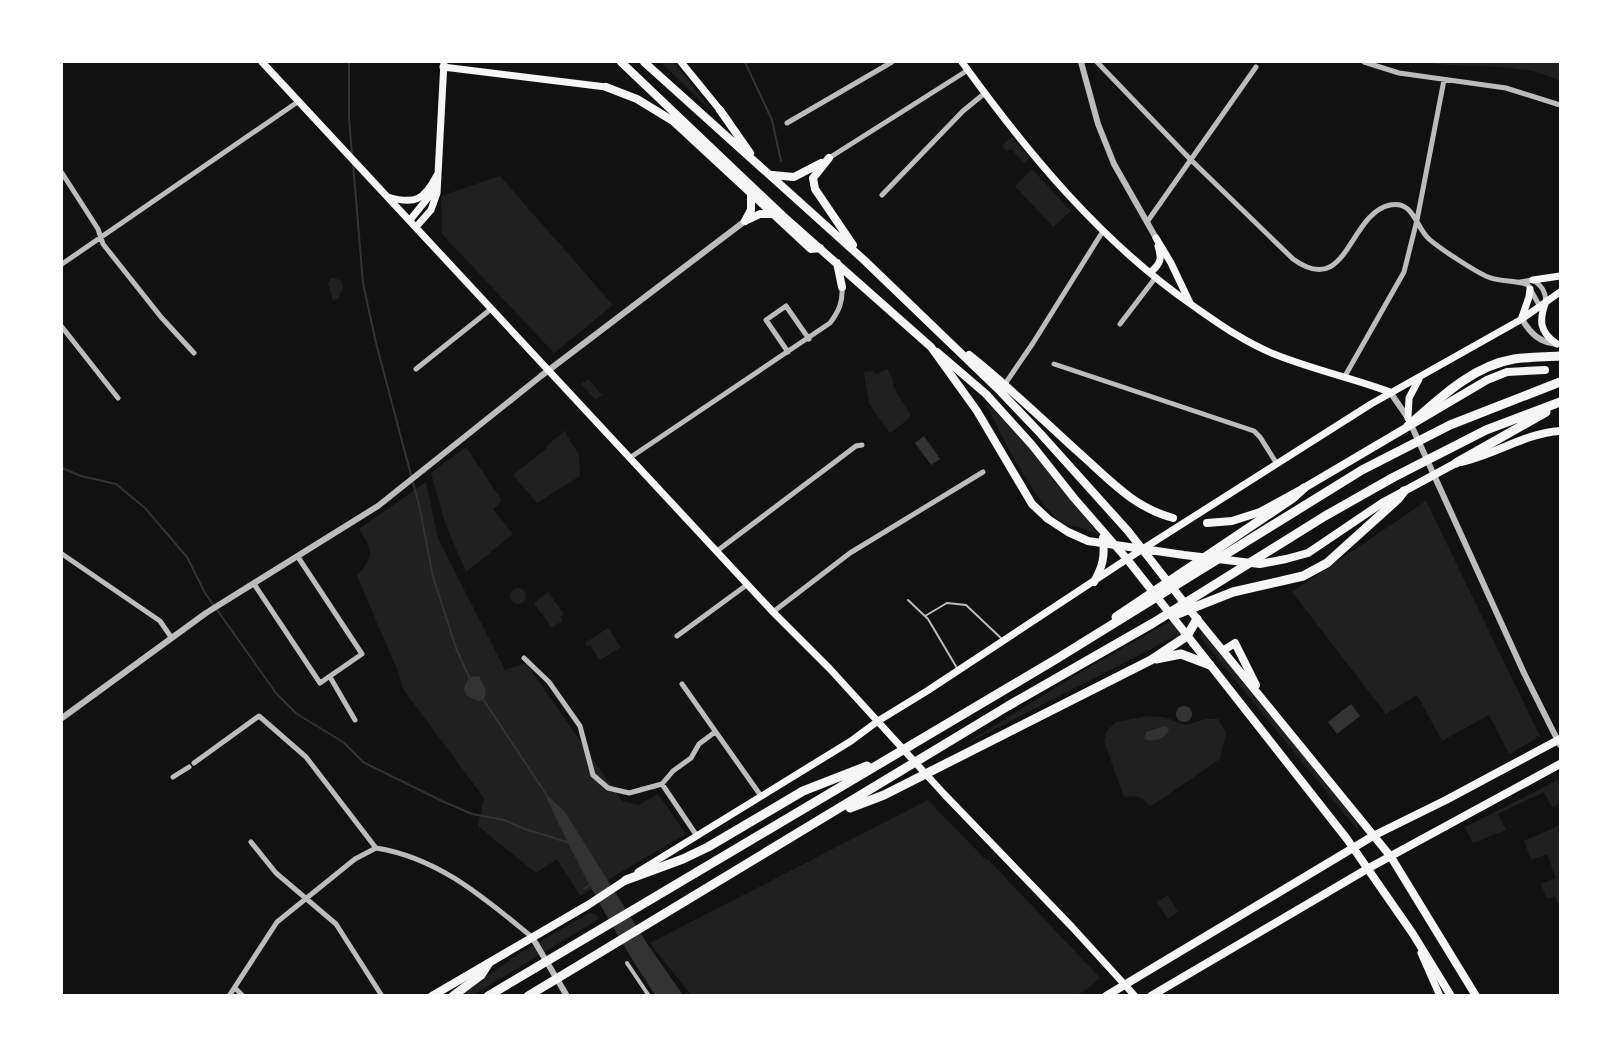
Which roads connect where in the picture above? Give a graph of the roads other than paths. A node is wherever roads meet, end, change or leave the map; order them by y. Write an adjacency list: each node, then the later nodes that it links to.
1 (262, 62): 16 (main road)
2 (621, 62): 38 (highway)
3 (644, 62): 22 (highway)
4 (681, 62): 18 (main road)
5 (892, 62): 19 (street)
6 (962, 62): 12 (main road)
7 (1081, 62): 33 (street)
8 (1364, 62): 13 (street)
9 (1100, 63): 21 (street)
10 (443, 64): 14 (main road); 24 (main road)
11 (1256, 67): 21 (street)
12 (968, 70): 15 (main road); 20 (street)
13 (1444, 80): 17 (street); 31 (street)
14 (606, 87): 26 (highway)
15 (985, 93): 27 (street); 35 (main road)
16 (299, 101): 28 (main road); 36 (street)
17 (1560, 105)
18 (720, 110): 22 (highway)
19 (787, 123)
20 (829, 158): 25 (highway); 39 (highway)
21 (1190, 159): 31 (street); 33 (street)
22 (755, 161): 25 (highway)
23 (62, 173): 36 (street)
24 (438, 173): 28 (main road); 30 (main road); 34 (main road)
25 (770, 175): 39 (highway)
26 (752, 194): 29 (highway); 32 (highway)
27 (882, 195)
28 (387, 196): 30 (main road)
29 (772, 214): 32 (highway); 38 (highway)
30 (410, 220): 34 (main road)
31 (1417, 220): 45 (street); 67 (street)
32 (745, 221): 64 (street)
33 (1147, 222): 37 (street)
34 (416, 227): 51 (main road)
35 (1103, 231): 42 (main road); 69 (street)
36 (101, 237): 41 (street); 60 (street)
37 (1156, 238): 42 (main road); 49 (main road)
38 (820, 248): 40 (highway)
39 (864, 260): 53 (highway)
40 (836, 263): 46 (highway); 58 (highway)
41 (62, 264)
42 (1153, 274): 49 (main road); 54 (street)
43 (1560, 276): 44 (main road)
44 (1533, 280): 45 (street); 50 (street)
45 (1516, 282): 47 (street)
46 (842, 287): 56 (street)
47 (1530, 289): 50 (street); 52 (main road)
48 (1560, 291): 50 (main road)
49 (1190, 303): 67 (main road)
50 (1542, 303): 52 (main road); 57 (main road)
51 (491, 309): 63 (street); 64 (main road)
52 (1522, 319): 57 (street); 66 (main road)
53 (930, 322): 69 (highway); 85 (highway)
54 (1120, 324)
55 (62, 327): 71 (street)
56 (808, 339): 59 (street); 59 (street)
57 (1559, 344)
58 (931, 347): 81 (highway); 82 (main road)
59 (788, 352): 76 (street)
60 (194, 353)
61 (1560, 356): 73 (highway)
62 (1054, 364): 78 (street)
63 (416, 369)
64 (549, 370): 76 (main road); 88 (street)
65 (1545, 370): 73 (highway)
66 (1422, 375): 70 (main road); 73 (main road)
67 (1345, 376): 70 (main road)
68 (1560, 381): 104 (highway)
69 (1005, 384): 83 (highway)
70 (1390, 393): 73 (street); 78 (main road)
71 (118, 398)
72 (1560, 404): 77 (highway); 97 (highway)
73 (1408, 422): 80 (highway); 115 (street)
74 (1560, 431): 77 (main road)
75 (862, 445): 86 (street)
76 (631, 457): 86 (main road)
77 (1456, 463): 81 (highway)
78 (1277, 464): 85 (main road)
79 (983, 472): 94 (street)
80 (1304, 488): 84 (highway); 104 (highway)
81 (1404, 491): 97 (highway)
82 (1089, 513): 89 (main road); 90 (main road)
83 (1173, 518)
84 (1207, 523)
85 (1142, 550): 89 (main road); 96 (highway)
86 (717, 551): 92 (main road)
87 (62, 554): 100 (street)
88 (298, 556): 91 (street); 108 (street)
89 (1127, 559): 90 (main road); 99 (main road)
90 (1094, 582): 101 (main road)
91 (254, 584): 100 (street); 108 (street)
92 (748, 584): 94 (main road); 98 (street)
93 (908, 600): 95 (lane)
94 (773, 612): 113 (main road)
95 (925, 616): 101 (lane); 107 (lane)
96 (1195, 616): 99 (highway); 102 (main road)
97 (1153, 623): 121 (highway)
98 (677, 636)
99 (1187, 636): 105 (highway); 106 (main road)
100 (171, 637): 111 (street)
101 (1003, 640): 107 (main road)
102 (1224, 650): 110 (main road); 110 (main road)
103 (524, 658): 119 (street)
104 (1058, 658): 116 (highway)
105 (1151, 660): 106 (highway); 121 (highway)
106 (1210, 664): 126 (main road)
107 (959, 670): 113 (main road)
108 (330, 677): 112 (street)
109 (682, 684): 114 (street)
110 (1260, 694): 123 (main road)
111 (62, 718)
112 (355, 720)
113 (878, 721): 120 (main road); 135 (main road)
114 (715, 732): 119 (street); 120 (street)
115 (1560, 741): 123 (main road)
116 (887, 760): 129 (highway); 142 (highway)
117 (1560, 764): 127 (main road)
118 (173, 777): 125 (street)
119 (662, 784): 122 (street)
120 (761, 796): 122 (main road)
121 (825, 818): 143 (highway)
122 (697, 836): 129 (main road)
123 (1373, 836): 126 (main road); 127 (main road)
124 (251, 842): 130 (street)
125 (376, 848): 130 (street); 132 (street)
126 (1353, 848): 128 (main road); 135 (main road)
127 (1391, 857): 128 (main road); 151 (main road)
128 (1367, 869): 131 (main road); 148 (main road)
129 (624, 881): 132 (main road)
130 (306, 897): 136 (street); 139 (street)
131 (1413, 934): 149 (main road); 150 (main road)
132 (532, 938): 134 (main road); 144 (street)
133 (627, 963): 145 (street)
134 (488, 964): 140 (main road); 141 (highway)
135 (1124, 986): 146 (main road); 147 (main road)
136 (235, 988): 137 (street); 138 (street)
137 (229, 996)
138 (243, 996)
139 (382, 996)
140 (432, 996)
141 (453, 996)
142 (488, 996)
143 (528, 996)
144 (567, 996)
145 (649, 996)
146 (1106, 996)
147 (1135, 996)
148 (1151, 996)
149 (1440, 996)
150 (1451, 996)
151 (1476, 996)

